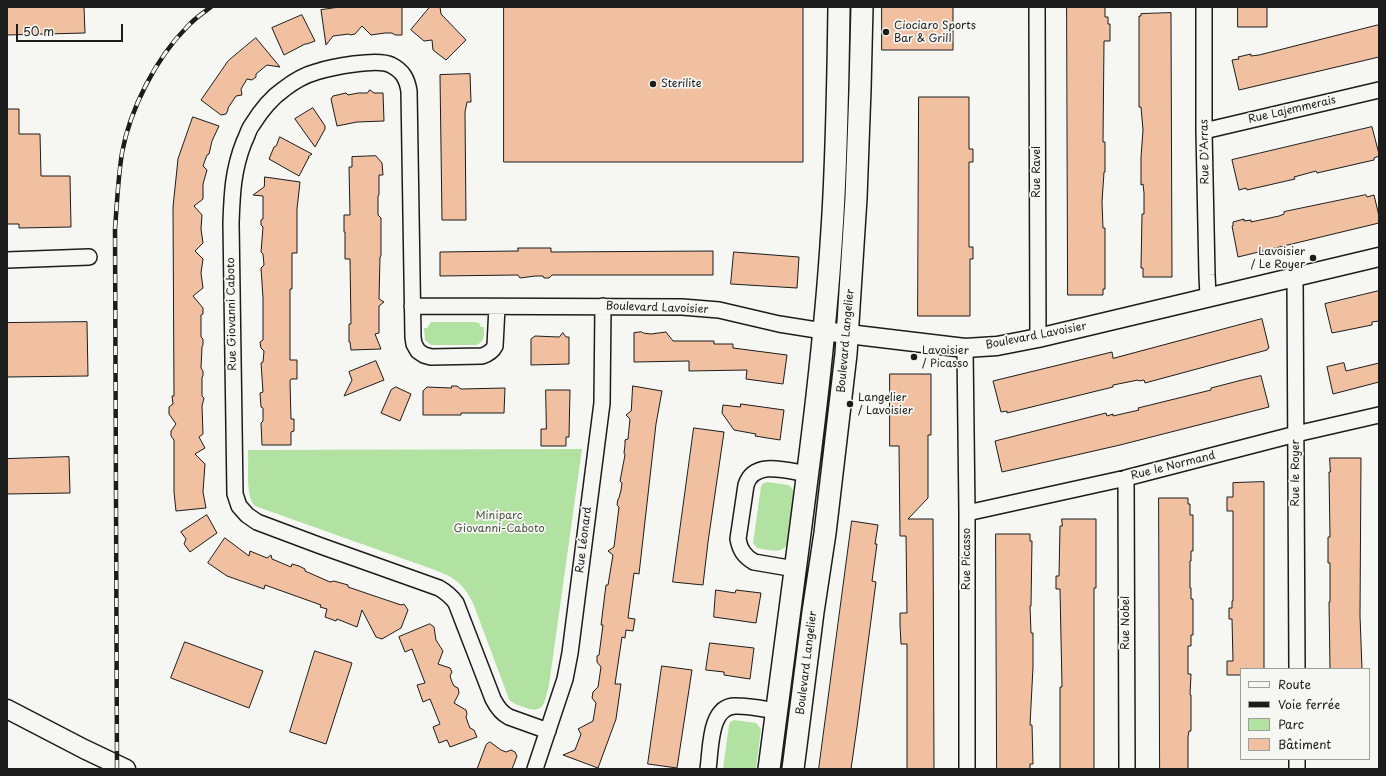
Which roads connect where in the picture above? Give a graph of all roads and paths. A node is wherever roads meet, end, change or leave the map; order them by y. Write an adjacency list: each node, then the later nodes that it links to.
1 (838, 7): 15 (main road)
2 (862, 7): 16 (main road, Boulevard Langelier)
3 (1037, 7): 17 (street, Rue Ravel)
4 (1204, 7): 6 (street, Rue D'Arras)
5 (1379, 90): 6 (street, Rue Lajemmerais)
6 (1204, 131): 11 (street, Rue D'Arras)
7 (1379, 256): 10 (street, Boulevard Lavoisier)
8 (89, 257): 9 (street)
9 (7, 260)
10 (1295, 276): 11 (street, Boulevard Lavoisier); 20 (street, Rue le Royer)
11 (1208, 296): 17 (street, Boulevard Lavoisier)
12 (412, 306): 14 (street, Boulevard Lavoisier); 14 (street); 28 (street, Rue Giovanni Caboto)
13 (603, 306): 14 (street, Boulevard Lavoisier); 15 (street, Boulevard Lavoisier); 28 (street, Rue Léonard)
14 (497, 307)
15 (823, 331): 16 (street, Boulevard Lavoisier); 21 (main road)
16 (848, 334): 18 (street, Boulevard Lavoisier); 33 (main road, Boulevard Langelier)
17 (1038, 338): 18 (street, Boulevard Lavoisier)
18 (965, 348): 23 (street, Rue Picasso)
19 (1379, 415): 20 (street, Rue le Normand)
20 (1296, 434): 22 (street, Rue le Normand); 25 (street, Rue le Royer)
21 (808, 474): 24 (main road); 24 (street)
22 (1126, 478): 23 (street, Rue le Normand); 35 (street, Rue Nobel)
23 (967, 513): 34 (street, Rue Picasso)
24 (795, 569): 27 (main road)
25 (1297, 668)
26 (7, 709): 29 (street)
27 (777, 711): 31 (street); 32 (main road)
28 (548, 731): 30 (street, Rue Léonard)
29 (126, 769)
30 (535, 769)
31 (708, 769)
32 (769, 769)
33 (793, 769)
34 (967, 769)
35 (1127, 769)

